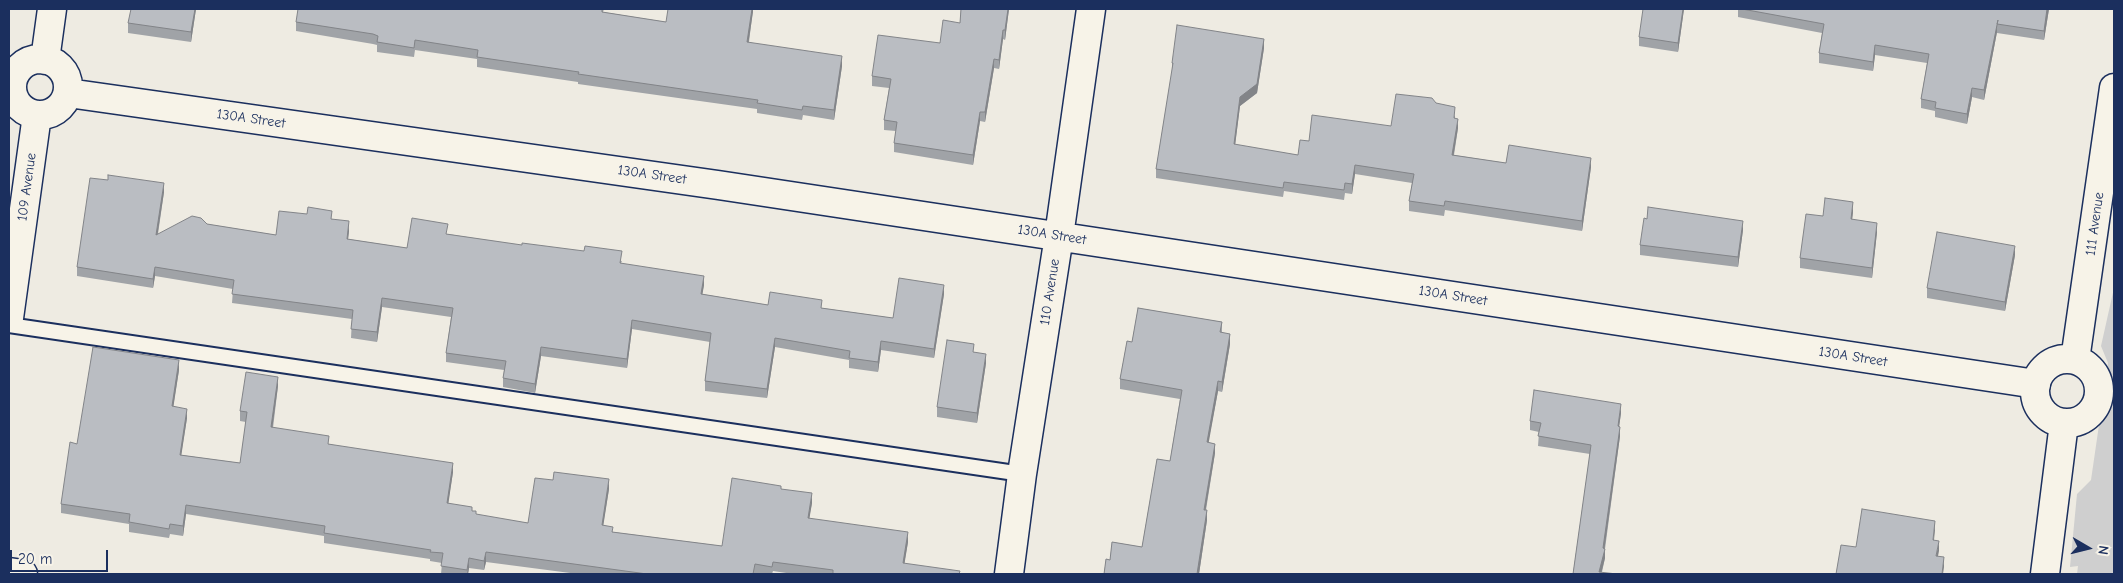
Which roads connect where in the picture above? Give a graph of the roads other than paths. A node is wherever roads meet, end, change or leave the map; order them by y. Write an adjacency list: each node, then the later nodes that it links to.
1 (52, 9): 3 (street)
2 (1091, 9): 8 (street, 110 Avenue)
3 (44, 60): 4 (street); 6 (street)
4 (10, 83): 7 (street)
5 (2114, 88): 11 (street, 111 Avenue)
6 (68, 93): 7 (street); 8 (street, 130A Street)
7 (37, 115): 9 (street, 109 Avenue)
8 (1059, 236): 12 (street, 130A Street); 14 (street, 110 Avenue)
9 (9, 318)
10 (9, 325): 14 (lane)
11 (2076, 360): 12 (street); 13 (street)
12 (2036, 384): 13 (street)
13 (2064, 423): 18 (street)
14 (1022, 474): 17 (street, 110 Avenue)
15 (9, 572): 16 (street)
16 (23, 574)
17 (1009, 574)
18 (2045, 574)

